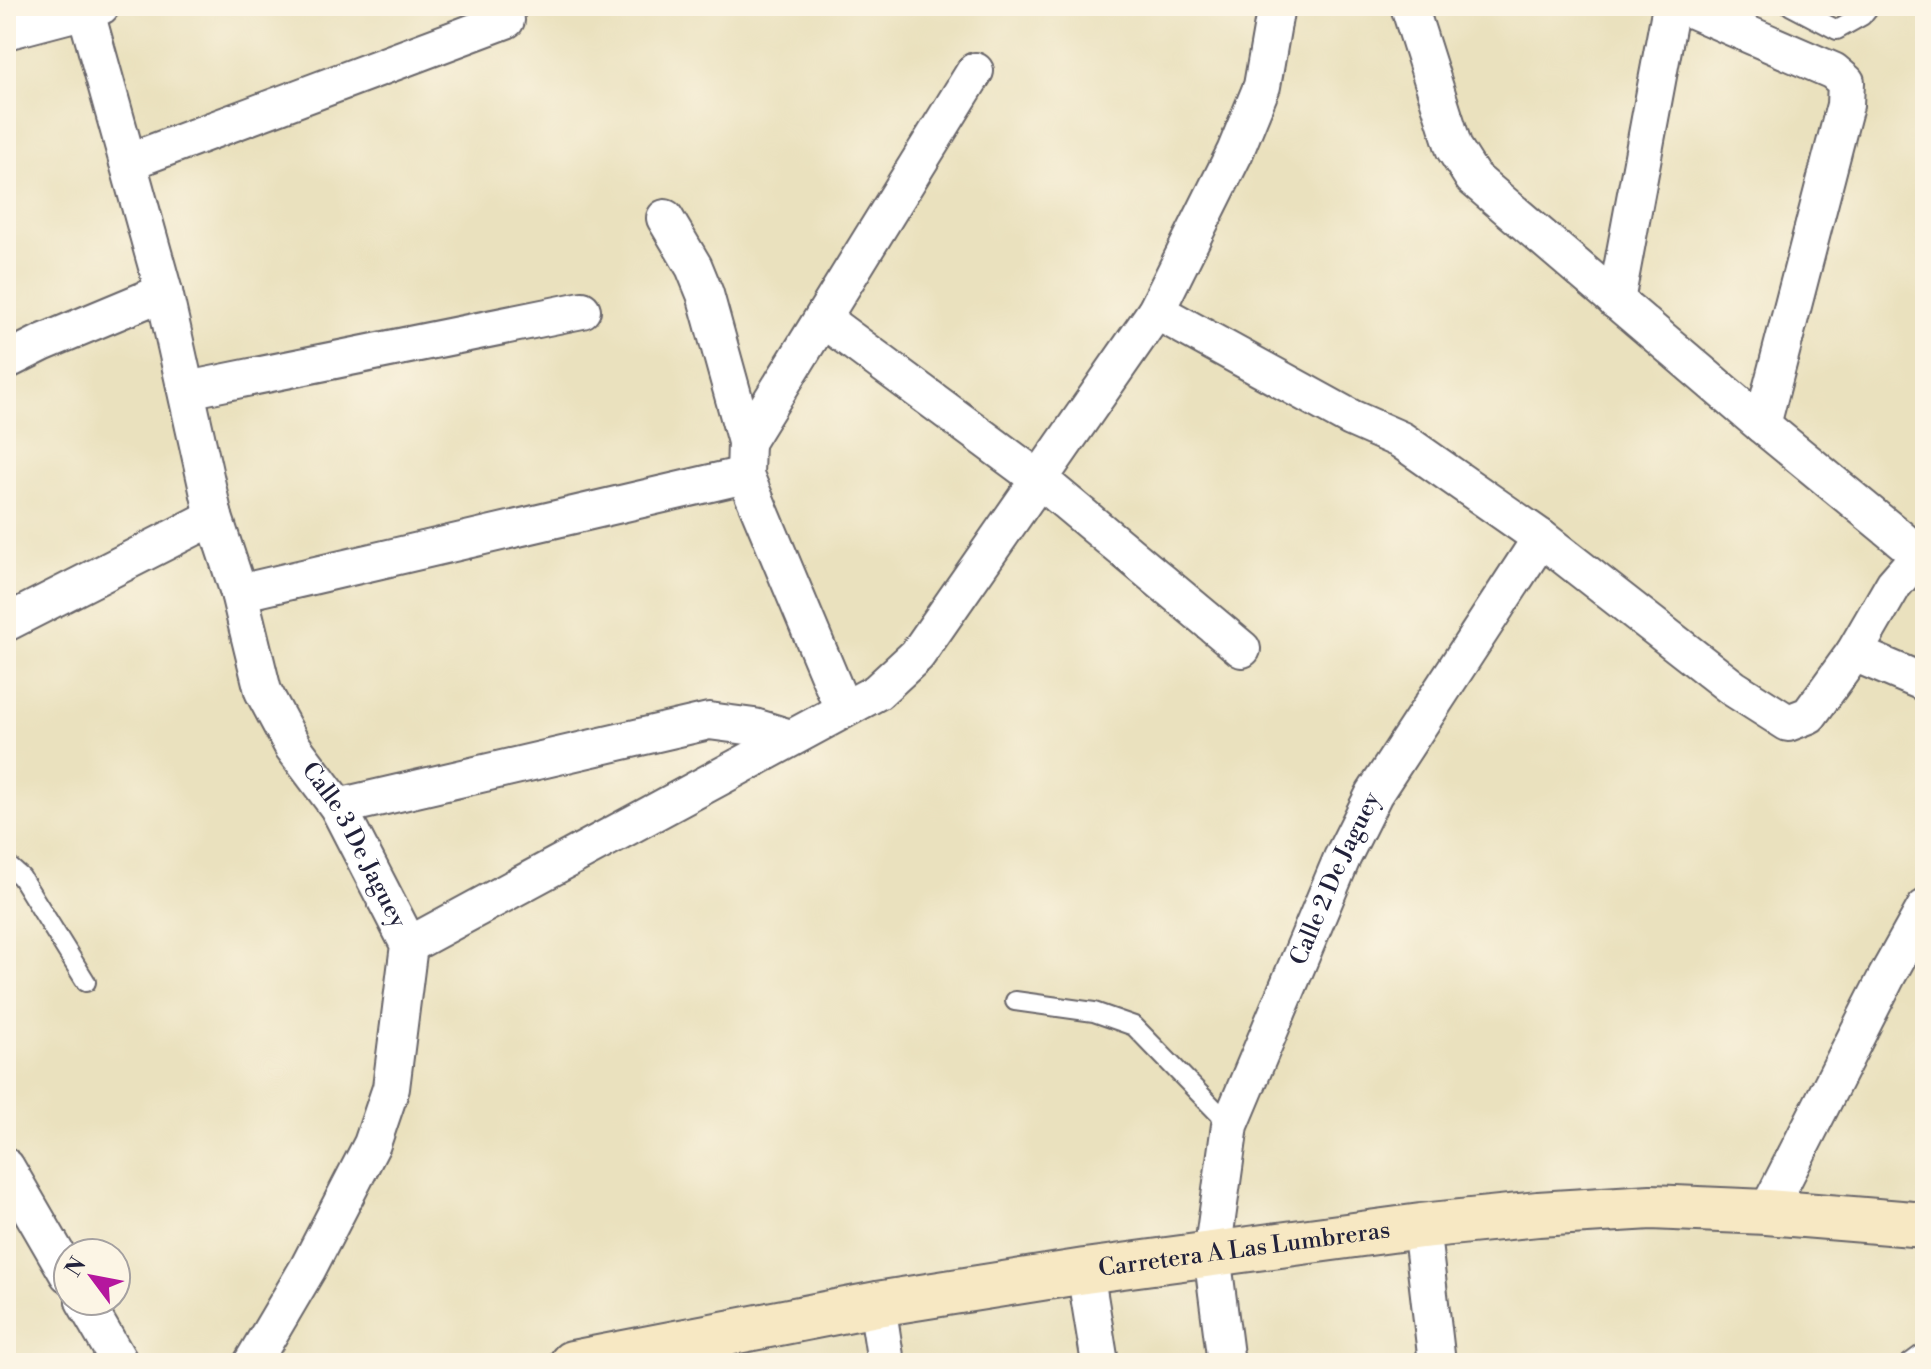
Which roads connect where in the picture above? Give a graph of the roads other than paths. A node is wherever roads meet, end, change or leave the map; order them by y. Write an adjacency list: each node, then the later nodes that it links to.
1 (1276, 6): 16 (street)
2 (1409, 6): 14 (street)
3 (1671, 6): 14 (street)
4 (1683, 6): 20 (street)
5 (1791, 6): 6 (lane)
6 (1870, 6)
7 (89, 8): 9 (street); 11 (street, Calle 3 De Jaguey)
8 (506, 20): 11 (street)
9 (6, 31)
10 (975, 71): 17 (street)
11 (128, 162): 13 (street, Calle 3 De Jaguey)
12 (665, 218): 21 (street)
13 (164, 292): 18 (street); 19 (street, Calle 3 De Jaguey)
14 (1616, 301): 20 (street)
15 (582, 310): 19 (street)
16 (1156, 311): 22 (street); 24 (street)
17 (824, 320): 21 (street); 22 (street)
18 (6, 361)
19 (187, 390): 23 (street, Calle 3 De Jaguey)
20 (1762, 425): 25 (street)
21 (746, 458): 26 (street); 31 (street)
22 (1040, 480): 28 (street); 31 (street)
23 (214, 517): 26 (street, Calle 3 De Jaguey); 27 (street)
24 (1541, 538): 29 (street); 39 (street, Calle 2 De Jaguey)
25 (1925, 560): 29 (street)
26 (239, 593): 33 (street, Calle 3 De Jaguey)
27 (6, 623)
28 (1242, 649)
29 (1854, 653): 30 (street)
30 (1925, 683)
31 (843, 709): 32 (street)
32 (790, 738): 33 (street); 36 (street)
33 (338, 807): 36 (street, Calle 3 De Jaguey)
34 (6, 864): 37 (lane)
35 (1925, 908): 41 (street)
36 (409, 945): 52 (street, Calle 3 De Jaguey)
37 (86, 982)
38 (1015, 1001): 39 (lane)
39 (1230, 1125): 45 (street, Calle 2 De Jaguey)
40 (6, 1167): 44 (street)
41 (1767, 1212): 42 (street, Carretera A Las Lumbreras); 43 (street, Carretera A Las Lumbreras)
42 (1925, 1225)
43 (1421, 1226): 45 (street, Carretera A Las Lumbreras); 56 (street)
44 (52, 1246)
45 (1212, 1254): 46 (street, Carretera A Las Lumbreras); 55 (street, Calle 2 De Jaguey)
46 (1085, 1271): 47 (street, Carretera A Las Lumbreras); 54 (street)
47 (877, 1304): 50 (street, Carretera A Las Lumbreras); 53 (street)
48 (93, 1317): 51 (street)
49 (1925, 1352): 57 (lane)
50 (581, 1362)
51 (120, 1363)
52 (252, 1363)
53 (886, 1363)
54 (1100, 1363)
55 (1226, 1363)
56 (1437, 1363)
57 (1910, 1363)

